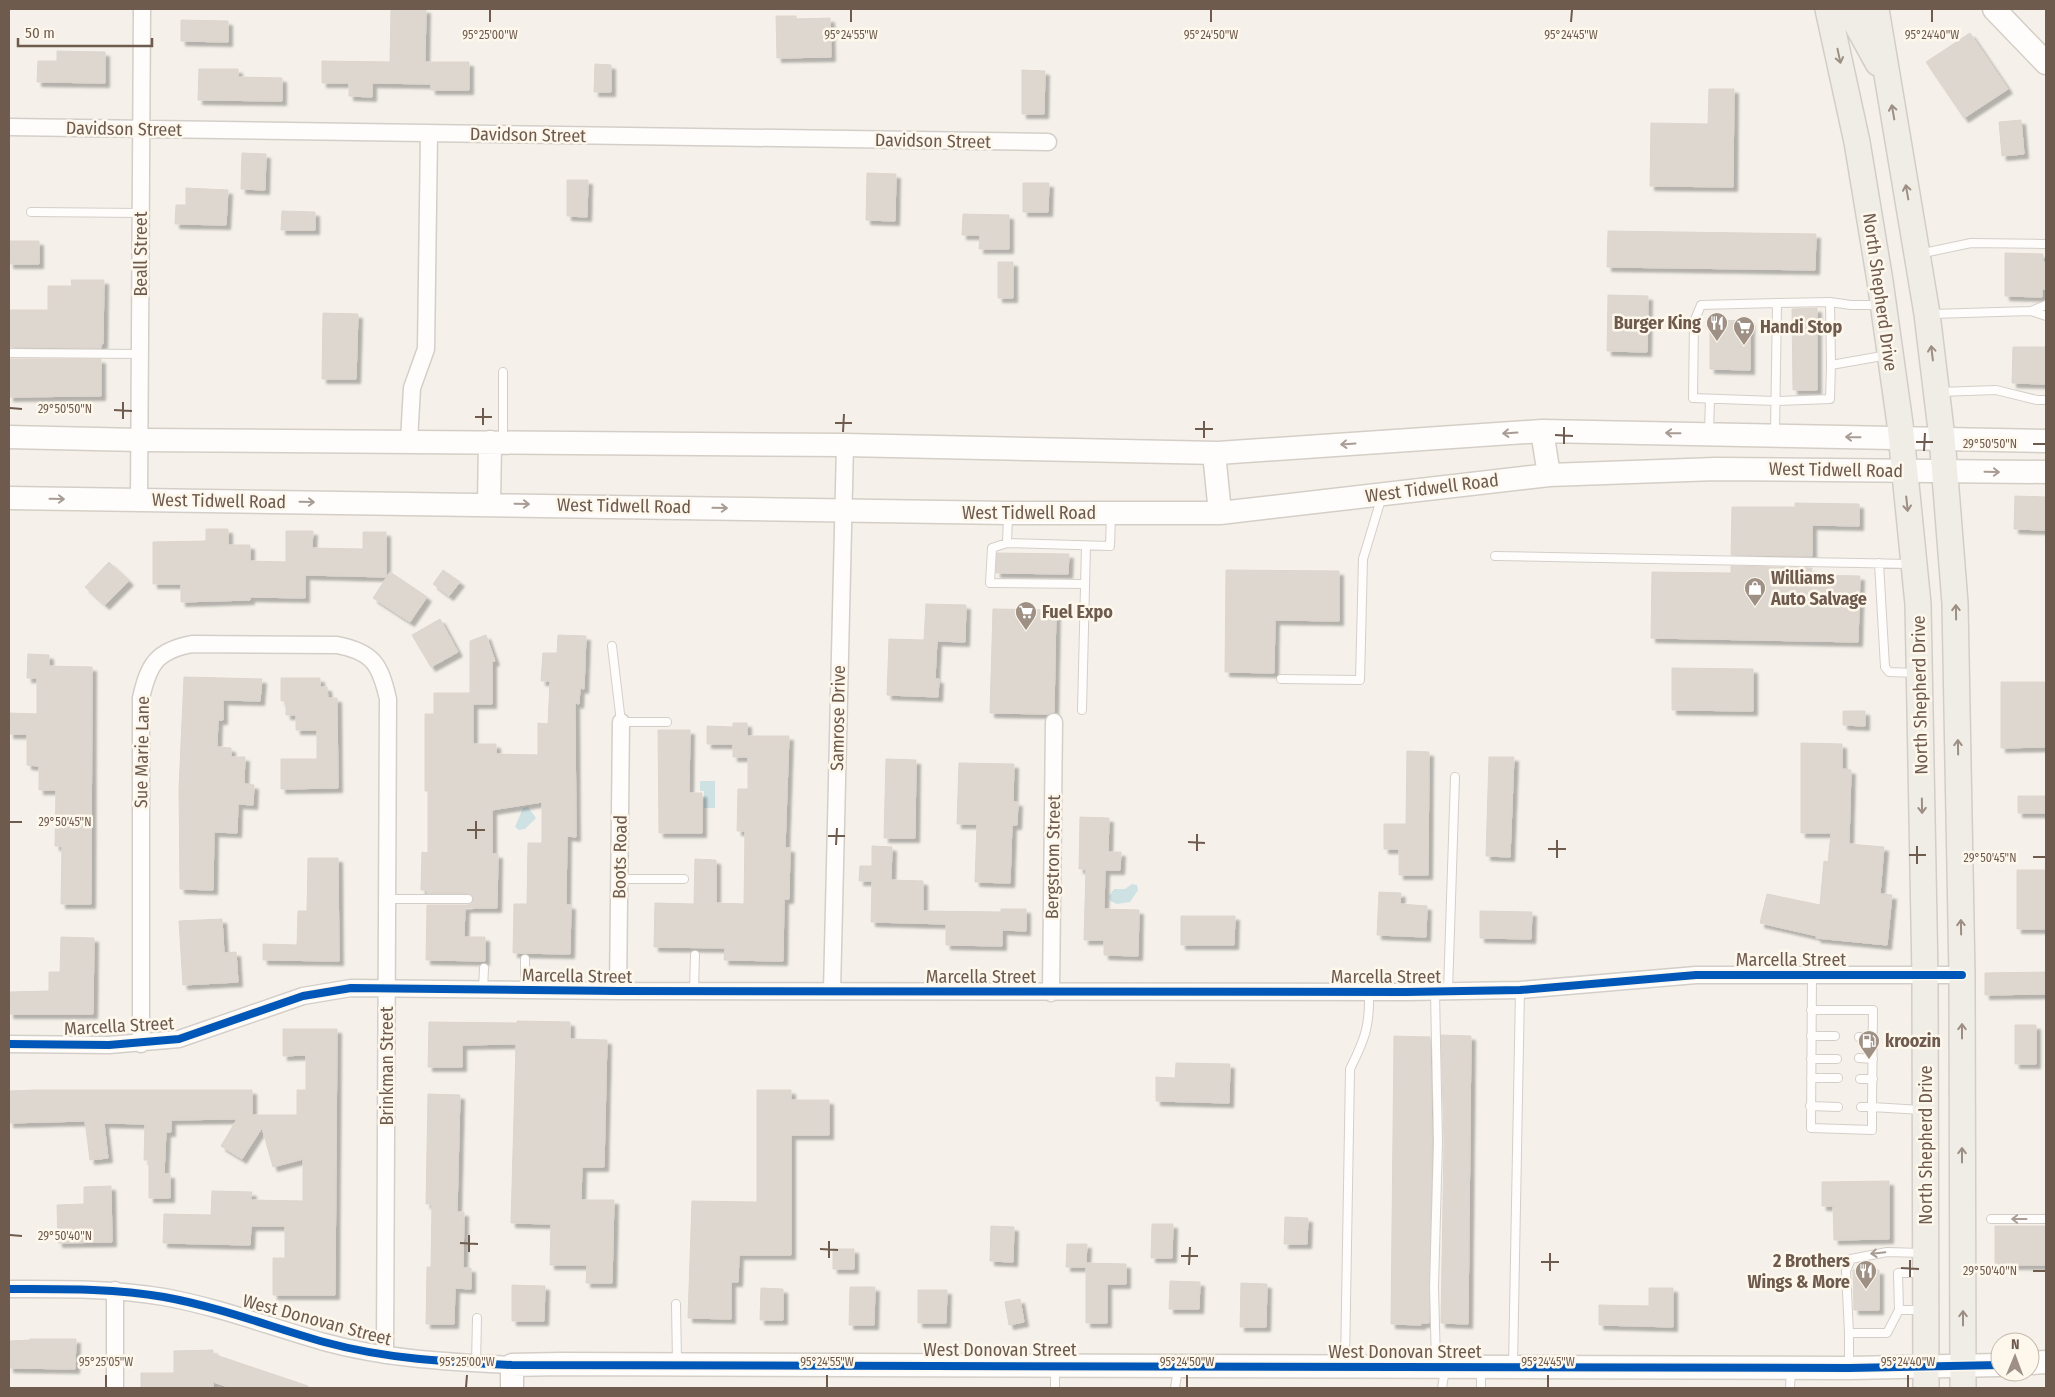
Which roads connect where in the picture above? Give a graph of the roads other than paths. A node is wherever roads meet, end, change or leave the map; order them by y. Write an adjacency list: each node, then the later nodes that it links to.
1 (142, 9): 9 (street, Beall Street)
2 (1828, 9): 18 (main road, North Shepherd Drive, one-way to 18)
3 (1853, 9): 7 (main road)
4 (1876, 9): 7 (main road, North Shepherd Drive)
5 (1994, 9): 6 (main road)
6 (2046, 63)
7 (1887, 79): 15 (main road, North Shepherd Drive, one-way to 7)
8 (9, 127): 9 (street, Davidson Street)
9 (141, 130): 10 (street, Davidson Street); 13 (street, Beall Street)
10 (429, 134): 11 (street, Davidson Street); 40 (street)
11 (1048, 142)
12 (31, 212): 13 (lane)
13 (141, 212): 24 (street, Beall Street)
14 (2046, 244): 15 (lane)
15 (1917, 255): 21 (main road, North Shepherd Drive)
16 (1830, 302): 17 (lane); 18 (lane); 26 (lane)
17 (1777, 303): 29 (lane); 31 (lane)
18 (1883, 305): 25 (main road, North Shepherd Drive)
19 (2046, 305): 20 (lane)
20 (2031, 311): 21 (lane); 22 (lane)
21 (1927, 314): 28 (main road, North Shepherd Drive, one-way to 21)
22 (2046, 316)
23 (9, 353): 24 (lane)
24 (140, 354): 38 (street, Beall Street)
25 (1890, 355): 26 (lane); 36 (main road, North Shepherd Drive)
26 (1831, 365): 31 (lane)
27 (503, 372): 41 (lane)
28 (1937, 392): 30 (lane); 37 (main road, North Shepherd Drive)
29 (1710, 399): 31 (lane); 33 (lane)
30 (2046, 400)
31 (1775, 401): 34 (lane)
32 (1542, 430): 33 (main road, West Tidwell Road, one-way to 32); 43 (main road, West Tidwell Road, one-way to 43); 47 (main road)
33 (1709, 434): 34 (main road, West Tidwell Road)
34 (1775, 435): 36 (main road, West Tidwell Road, one-way to 34)
35 (9, 437): 38 (main road, West Tidwell Road)
36 (1901, 438): 37 (main road, West Tidwell Road); 44 (main road, North Shepherd Drive)
37 (1942, 438): 39 (main road, West Tidwell Road); 45 (main road, North Shepherd Drive)
38 (140, 440): 40 (main road, West Tidwell Road); 50 (street, Beall Street)
39 (2046, 440)
40 (409, 441): 41 (main road, West Tidwell Road)
41 (496, 442): 42 (main road, West Tidwell Road); 51 (main road)
42 (845, 445): 43 (main road, West Tidwell Road); 52 (street, Samrose Drive)
43 (1214, 453): 54 (main road)
44 (1903, 471): 45 (main road, West Tidwell Road); 47 (main road, West Tidwell Road); 60 (main road, North Shepherd Drive, one-way to 60)
45 (1944, 471): 46 (main road, West Tidwell Road, one-way to 46); 79 (main road, North Shepherd Drive, one-way to 45)
46 (2046, 472)
47 (1549, 475): 48 (main road, West Tidwell Road)
48 (1382, 494): 54 (main road, West Tidwell Road); 65 (lane)
49 (9, 498): 50 (main road, West Tidwell Road, one-way to 50)
50 (139, 500): 51 (main road, West Tidwell Road, one-way to 51)
51 (489, 504): 52 (main road, West Tidwell Road, one-way to 52)
52 (842, 510): 55 (main road, West Tidwell Road); 87 (street, Samrose Drive)
53 (1111, 513): 54 (main road, West Tidwell Road); 55 (main road, West Tidwell Road); 57 (lane)
54 (1220, 513)
55 (1008, 514): 56 (lane)
56 (1007, 543): 57 (lane); 61 (lane)
57 (1086, 546): 61 (lane)
58 (1495, 556): 59 (lane)
59 (1879, 563): 60 (lane); 64 (lane)
60 (1913, 564): 64 (main road, North Shepherd Drive)
61 (1085, 584): 66 (lane)
62 (612, 646): 67 (lane)
63 (374, 661): 73 (street, Brinkman Street); 97 (street, Sue Marie Lane)
64 (1919, 674): 80 (main road, North Shepherd Drive, one-way to 80)
65 (1281, 679)
66 (1082, 710)
67 (621, 722): 68 (lane); 71 (street, Boots Road)
68 (667, 722)
69 (1054, 722): 90 (street, Bergstrom Street)
70 (1455, 777): 89 (lane)
71 (620, 879): 72 (lane); 85 (street, Boots Road)
72 (684, 879)
73 (388, 898): 74 (lane); 81 (street, Brinkman Street)
74 (468, 899)
75 (695, 955): 86 (lane)
76 (525, 959): 83 (lane)
77 (484, 968): 82 (lane)
78 (1812, 975): 80 (street, Marcella Street); 84 (street, Marcella Street); 91 (lane)
79 (1962, 975): 80 (street, Marcella Street); 132 (main road, North Shepherd Drive, one-way to 79)
80 (1925, 976): 110 (main road, North Shepherd Drive)
81 (388, 989): 82 (street, Marcella Street); 97 (street, Marcella Street); 121 (street, Brinkman Street)
82 (483, 990): 83 (street, Marcella Street)
83 (524, 990): 85 (street, Marcella Street)
84 (1520, 990): 89 (street, Marcella Street); 128 (lane)
85 (618, 991): 86 (street, Marcella Street)
86 (694, 991): 87 (street, Marcella Street)
87 (832, 992): 90 (street, Marcella Street)
88 (1369, 992): 89 (street, Marcella Street); 90 (street, Marcella Street); 127 (lane)
89 (1441, 992): 131 (lane)
90 (1050, 993)
91 (1811, 1010): 92 (lane); 95 (lane)
92 (1811, 1036): 93 (lane); 99 (lane)
93 (1835, 1036)
94 (1859, 1037): 95 (lane)
95 (1873, 1038): 101 (lane)
96 (9, 1044): 97 (street, Marcella Street)
97 (141, 1044)
98 (1859, 1058): 101 (lane)
99 (1811, 1059): 100 (lane); 102 (lane)
100 (1837, 1059)
101 (1873, 1059): 105 (lane)
102 (1811, 1078): 103 (lane); 106 (lane)
103 (1838, 1078)
104 (1860, 1079): 105 (lane)
105 (1873, 1079): 109 (lane)
106 (1810, 1106): 107 (lane); 109 (lane)
107 (1838, 1107)
108 (1861, 1107): 109 (lane)
109 (1872, 1107): 110 (lane)
110 (1926, 1110): 113 (main road, North Shepherd Drive)
111 (1991, 1219): 112 (lane, one-way to 111)
112 (2046, 1219)
113 (1926, 1263): 117 (lane); 118 (main road, North Shepherd Drive); 120 (lane, one-way to 120)
114 (9, 1289): 115 (street, West Donovan Street)
115 (114, 1290): 121 (street, West Donovan Street); 136 (street)
116 (676, 1304): 123 (lane)
117 (1899, 1310): 118 (lane); 120 (lane)
118 (1926, 1310): 135 (main road, North Shepherd Drive)
119 (477, 1318): 122 (lane)
120 (1849, 1333): 129 (lane)
121 (385, 1355): 122 (street, West Donovan Street)
122 (476, 1364): 124 (street, West Donovan Street)
123 (677, 1364): 124 (main road, West Donovan Street); 125 (main road, West Donovan Street)
124 (512, 1365): 137 (main road)
125 (1055, 1366): 126 (main road, West Donovan Street); 138 (lane)
126 (1178, 1366): 127 (main road, West Donovan Street); 139 (lane)
127 (1345, 1366): 131 (main road, West Donovan Street)
128 (1513, 1367): 133 (main road, West Donovan Street); 134 (main road, West Donovan Street)
129 (1849, 1368): 134 (main road, West Donovan Street); 135 (main road, West Donovan Street)
130 (1990, 1368): 132 (main road, West Donovan Street)
131 (1441, 1374): 133 (main road, West Donovan Street)
132 (1963, 1377): 135 (main road, West Donovan Street)
133 (1481, 1378)
134 (1790, 1378)
135 (1926, 1378)
136 (115, 1388)
137 (512, 1388)
138 (1055, 1388)
139 (1175, 1388)

